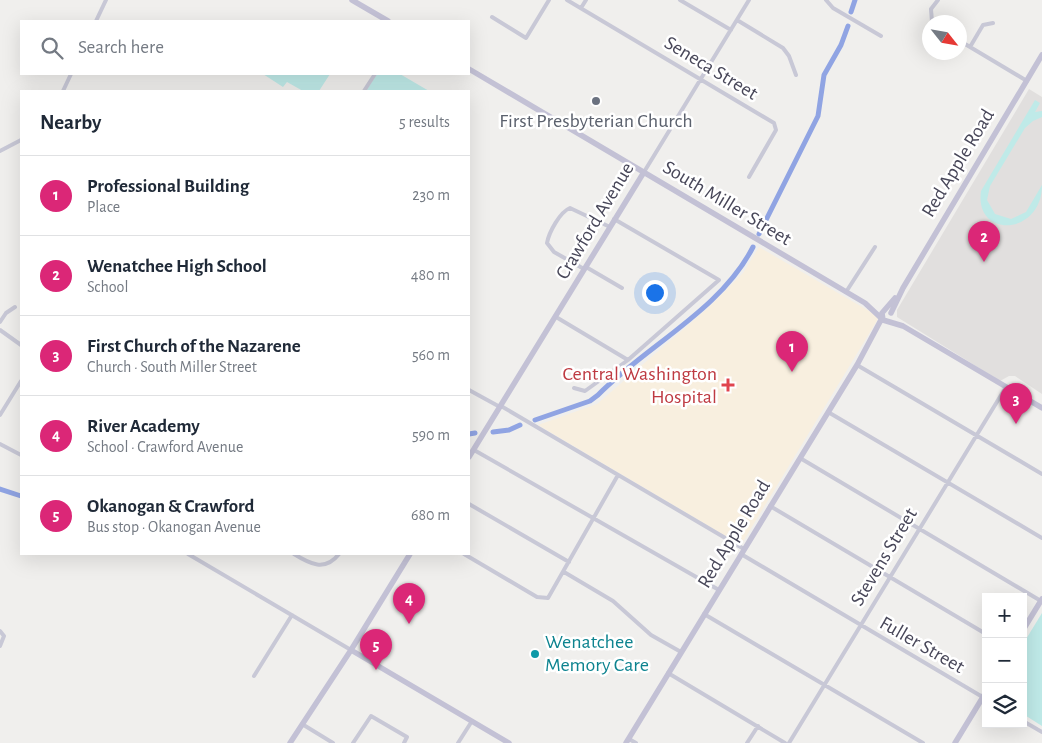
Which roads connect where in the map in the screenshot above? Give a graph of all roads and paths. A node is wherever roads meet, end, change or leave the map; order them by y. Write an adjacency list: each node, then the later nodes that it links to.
1 (106, 0): 13 (street)
2 (352, 0): 14 (street)
3 (549, 0): 12 (street)
4 (567, 0): 10 (street, Seneca Street)
5 (586, 0): 10 (street)
6 (680, 0): 17 (street)
7 (749, 0): 15 (street, Crawford Avenue)
8 (826, 0): 18 (street)
9 (938, 0): 11 (street)
10 (581, 8): 26 (street, Seneca Street)
11 (931, 15)
12 (492, 17)
13 (96, 20)
14 (386, 20)
15 (737, 20): 17 (street, Crawford Avenue); 23 (street)
16 (992, 23): 20 (street)
17 (731, 30): 26 (street, Crawford Avenue)
18 (880, 36)
19 (967, 45): 20 (street)
20 (970, 47): 27 (street)
21 (1042, 55): 27 (street, Red Apple Road)
22 (470, 70): 32 (street, South Miller Street)
23 (796, 74)
24 (71, 75): 28 (street)
25 (374, 75): 29 (street)
26 (701, 79): 32 (street, Crawford Avenue); 33 (street, Seneca Street)
27 (1026, 81): 39 (street, Red Apple Road)
28 (63, 90)
29 (365, 90)
30 (20, 141): 31 (street)
31 (0, 151)
32 (644, 172): 34 (street, Crawford Avenue); 40 (street, South Miller Street)
33 (749, 176)
34 (614, 220): 35 (street, Crawford Avenue); 51 (street)
35 (610, 227): 37 (street, Crawford Avenue); 37 (street)
36 (875, 246): 40 (street)
37 (585, 268): 38 (street); 45 (street, Crawford Avenue)
38 (622, 288)
39 (902, 288): 43 (street, Red Apple Road); 44 (street, Red Apple Road)
40 (846, 292): 41 (street, South Miller Street)
41 (865, 303): 43 (street, South Miller Street); 46 (street, South Miller Street)
42 (15, 307): 47 (street)
43 (884, 310): 44 (street, South Miller Street); 46 (street, Red Apple Road)
44 (891, 314): 46 (street, Red Apple Road); 48 (street, South Miller Street)
45 (556, 317): 51 (street); 57 (street, Crawford Avenue)
46 (884, 319): 48 (street, South Miller Street); 52 (street, Red Apple Road)
47 (0, 322)
48 (903, 326): 54 (street, South Miller Street)
49 (0, 330): 50 (street)
50 (20, 343)
51 (628, 360): 55 (street)
52 (856, 364): 59 (street, Red Apple Road); 61 (street)
53 (20, 383): 60 (street)
54 (1006, 387): 58 (street, South Miller Street); 61 (street, Stevens Street)
55 (574, 388)
56 (470, 391): 57 (street, Fuller Street)
57 (500, 407): 63 (street, Crawford Avenue); 68 (street, Fuller Street)
58 (1042, 408)
59 (828, 412): 66 (street, Red Apple Road); 69 (street)
60 (0, 415)
61 (977, 436): 67 (street); 69 (street, Stevens Street)
62 (0, 444): 64 (street)
63 (474, 450): 65 (street, Crawford Avenue); 72 (street)
64 (20, 454)
65 (470, 456)
66 (800, 458): 71 (street, Red Apple Road); 73 (street)
67 (1042, 474)
68 (618, 476): 72 (street); 75 (street, Fuller Street)
69 (948, 482): 73 (street, Stevens Street); 74 (street)
70 (470, 505): 83 (street)
71 (770, 506): 75 (street, Red Apple Road); 85 (street)
72 (592, 518): 83 (street); 86 (street)
73 (919, 529): 85 (street, Stevens Street); 87 (street)
74 (1042, 538)
75 (743, 551): 86 (street, Red Apple Road); 91 (street, Fuller Street)
76 (190, 555): 82 (street)
77 (198, 555): 82 (street)
78 (296, 555): 79 (street)
79 (337, 555)
80 (409, 555): 95 (street)
81 (466, 555): 84 (street)
82 (196, 559): 89 (street)
83 (569, 562): 84 (street)
84 (564, 572): 96 (street)
85 (889, 577): 91 (street, Stevens Street); 93 (street)
86 (719, 590): 88 (street, Red Apple Road)
87 (1041, 600): 90 (street)
88 (704, 614): 96 (street, Red Apple Road); 99 (street)
89 (292, 615): 95 (street); 98 (street)
90 (1027, 623)
91 (860, 626): 99 (street, Stevens Street); 100 (street, Fuller Street)
92 (0, 631): 94 (street)
93 (982, 632)
94 (0, 646)
95 (351, 650): 102 (street); 104 (street)
96 (681, 652): 97 (street, Red Apple Road)
97 (668, 673): 105 (street); 107 (street, Red Apple Road)
98 (254, 676)
99 (824, 685): 116 (street, Stevens Street); 117 (street)
100 (982, 694)
101 (982, 701): 118 (street)
102 (472, 721): 112 (street); 113 (street)
103 (1027, 723): 106 (street)
104 (302, 724): 108 (street); 109 (street)
105 (758, 726): 115 (street); 116 (street)
106 (1042, 732)
107 (627, 741): 114 (street)
108 (290, 743)
109 (333, 743)
110 (353, 743): 111 (street)
111 (404, 743)
112 (458, 743)
113 (509, 743)
114 (636, 743)
115 (747, 743)
116 (787, 743)
117 (923, 743)
118 (955, 743)

